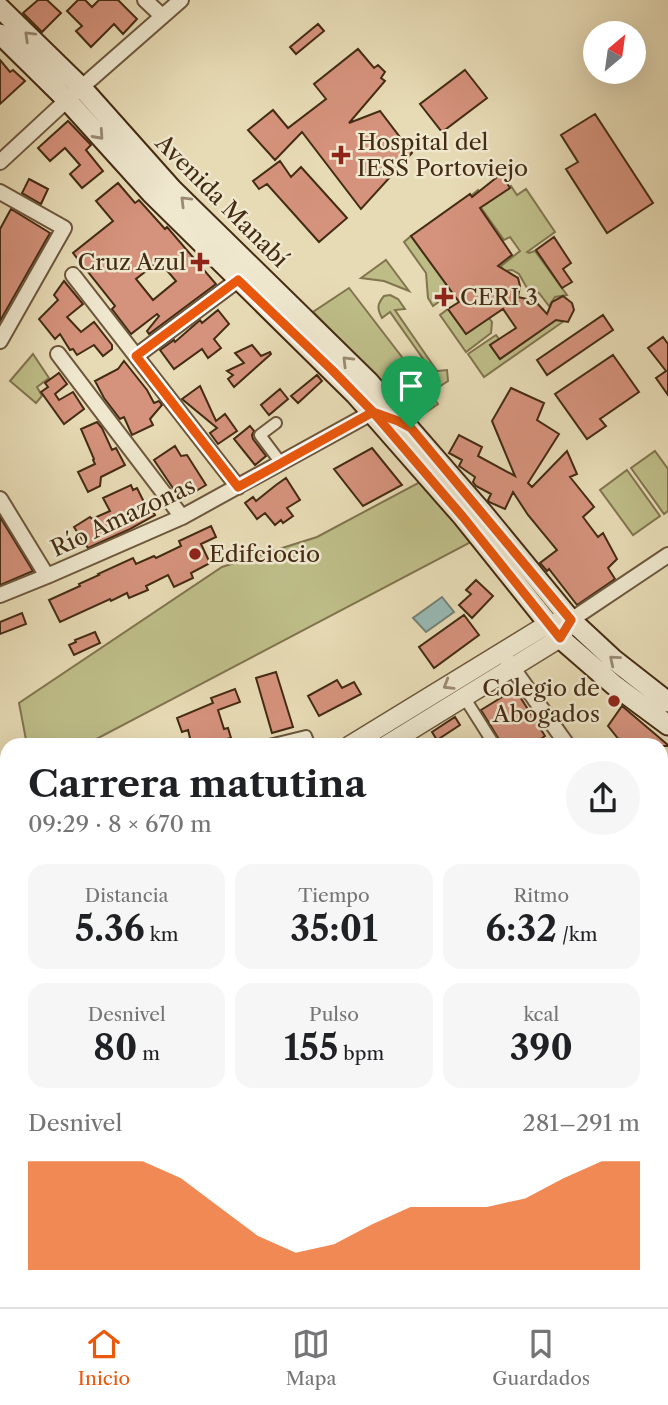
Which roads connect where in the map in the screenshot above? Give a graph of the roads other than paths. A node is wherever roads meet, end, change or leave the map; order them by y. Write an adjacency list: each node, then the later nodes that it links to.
1 (145, 0): 4 (street)
2 (181, 0): 4 (street)
3 (0, 8): 6 (main road, Avenida Manabí, one-way to 3)
4 (162, 16): 6 (street)
5 (0, 34): 6 (main road, Avenida Manabí)
6 (75, 94): 7 (street); 11 (main road, Avenida Manabí, one-way to 11); 17 (main road, Avenida Manabí, one-way to 6)
7 (3, 159): 8 (street)
8 (0, 176)
9 (0, 192): 12 (street)
10 (73, 275): 14 (street)
11 (238, 280): 14 (street); 15 (main road, Avenida Manabí)
12 (0, 341)
13 (58, 354): 21 (street)
14 (136, 356): 19 (street)
15 (373, 412): 17 (street, Avenida Manabí); 18 (street, Río Amazonas); 26 (main road, Avenida Manabí)
16 (276, 423): 18 (street)
17 (411, 428): 25 (main road, Avenida Manabí)
18 (281, 463): 19 (street, Río Amazonas)
19 (238, 487): 21 (street, Río Amazonas)
20 (0, 499): 23 (street)
21 (182, 517): 23 (street, Río Amazonas)
22 (668, 555): 25 (street)
23 (47, 576): 24 (street, Río Amazonas)
24 (0, 595)
25 (571, 620): 26 (street); 29 (main road, Avenida Manabí, one-way to 25)
26 (554, 631): 27 (street); 30 (main road, Avenida Manabí)
27 (507, 660): 28 (street); 31 (street, one-way to 31); 34 (street)
28 (464, 697): 32 (street); 33 (street)
29 (668, 702)
30 (668, 725)
31 (364, 738)
32 (398, 738)
33 (490, 738)
34 (562, 738)

